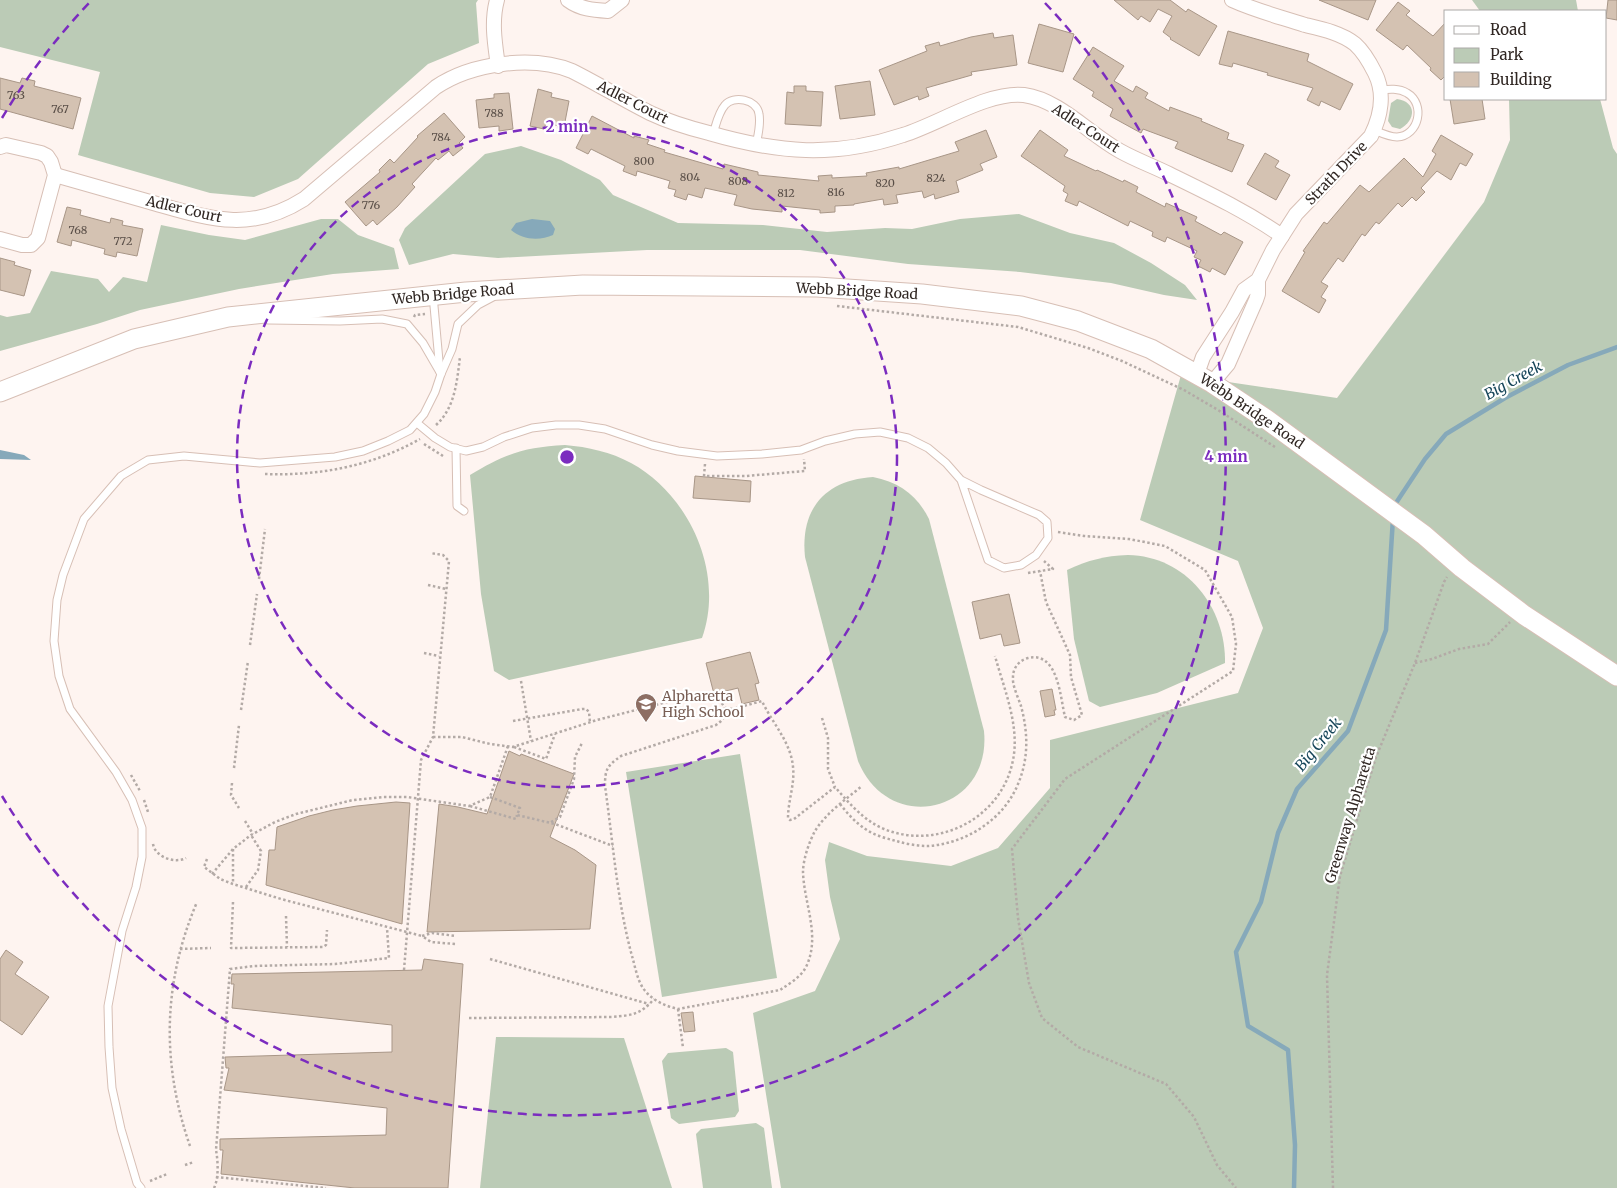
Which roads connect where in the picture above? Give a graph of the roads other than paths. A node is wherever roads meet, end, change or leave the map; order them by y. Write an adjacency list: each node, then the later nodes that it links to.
1 (497, 0): 5 (street)
2 (568, 0): 3 (street)
3 (622, 0)
4 (1232, 0): 6 (street, Strath Drive)
5 (498, 66): 8 (street, Adler Court); 11 (street, Adler Court)
6 (1380, 90): 7 (street, Strath Drive); 7 (lane)
7 (1374, 130): 12 (street, Strath Drive)
8 (713, 134): 9 (street, Adler Court); 9 (lane)
9 (756, 145): 12 (street, Adler Court)
10 (0, 147): 11 (street)
11 (55, 176): 13 (street)
12 (1282, 236): 14 (street, Strath Drive)
13 (0, 239)
14 (1258, 280): 17 (street, Strath Drive); 18 (street, Strath Drive)
15 (508, 289): 16 (street, Webb Bridge Road); 20 (lane); 21 (street, Webb Bridge Road)
16 (433, 295): 19 (street, Webb Bridge Road); 20 (lane)
17 (1235, 307): 18 (lane); 21 (street, Strath Drive)
18 (1250, 314): 21 (street, Strath Drive)
19 (228, 317): 20 (lane); 22 (street, Webb Bridge Road)
20 (441, 374): 23 (lane)
21 (1205, 378): 27 (street, Webb Bridge Road)
22 (0, 392)
23 (417, 422): 24 (lane); 28 (lane)
24 (456, 448): 25 (lane); 26 (lane)
25 (961, 480): 25 (lane)
26 (464, 511)
27 (1617, 676)
28 (141, 1188)

